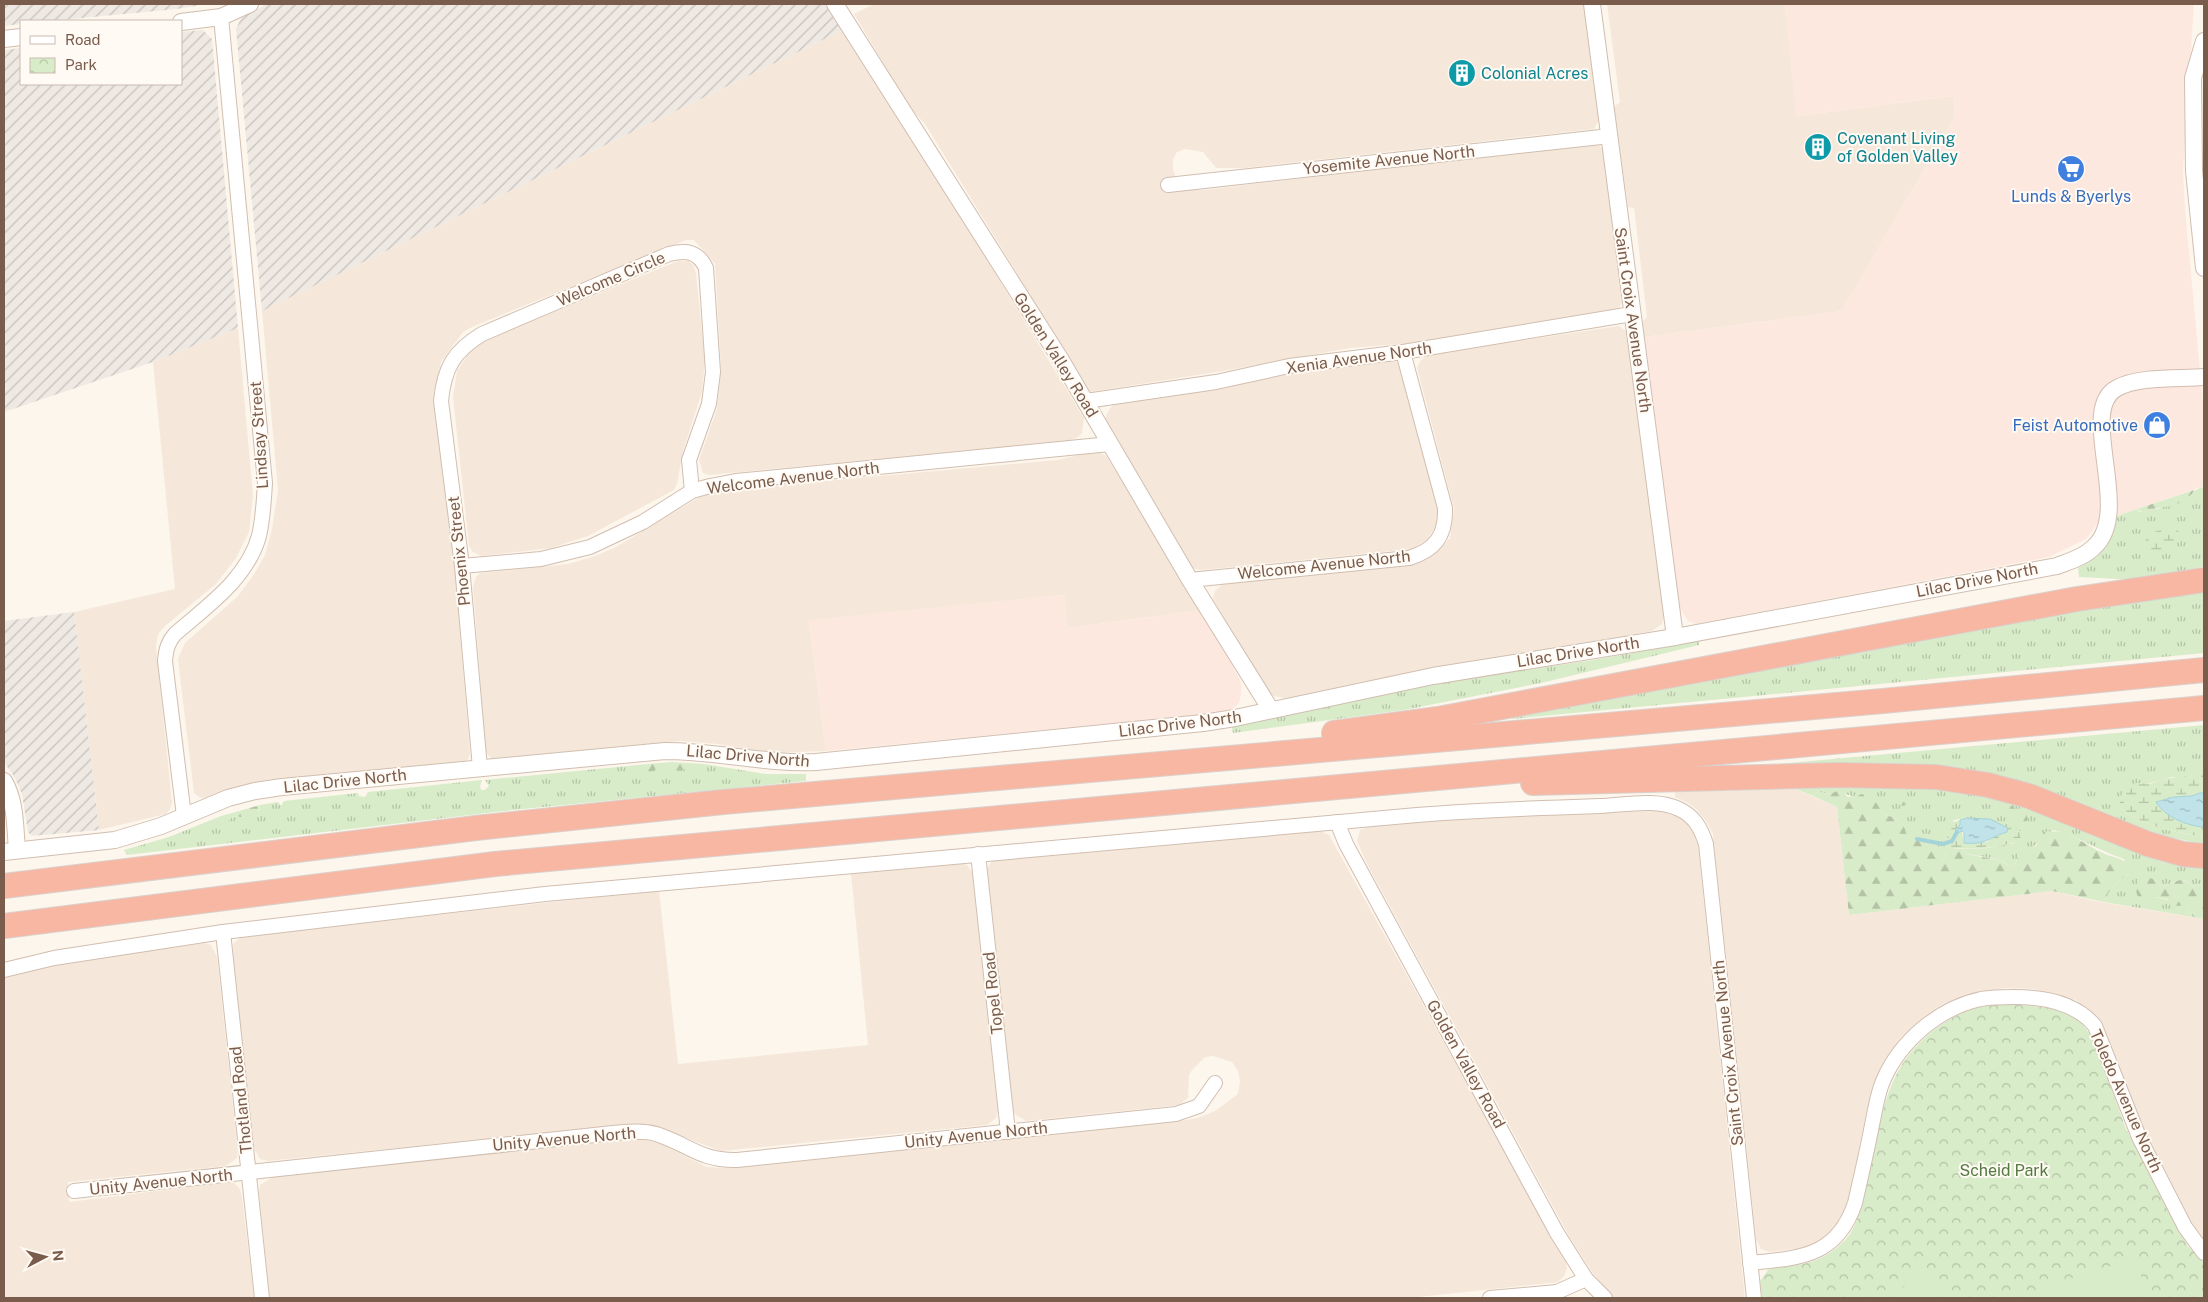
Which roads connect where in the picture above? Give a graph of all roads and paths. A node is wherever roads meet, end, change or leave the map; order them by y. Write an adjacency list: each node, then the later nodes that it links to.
1 (250, 4): 4 (street)
2 (835, 4): 16 (street, Golden Valley Road)
3 (1592, 4): 9 (street, Saint Croix Avenue North)
4 (221, 17): 5 (street); 30 (street, Lindsay Street)
5 (182, 22)
6 (20, 37): 7 (street)
7 (4, 39)
8 (2204, 41): 11 (street)
9 (1610, 136): 10 (street, Yosemite Avenue North); 12 (street, Saint Croix Avenue North)
10 (1168, 185)
11 (2204, 268)
12 (1632, 314): 14 (street, Xenia Avenue North); 22 (street, Saint Croix Avenue North)
13 (468, 343): 18 (street, Welcome Circle); 19 (street, Phoenix Street)
14 (1404, 352): 16 (street, Xenia Avenue North); 20 (street, Welcome Avenue North)
15 (2204, 377): 22 (street, Lilac Drive North)
16 (1086, 401): 17 (street, Golden Valley Road)
17 (1110, 444): 18 (street, Welcome Avenue North); 20 (street, Golden Valley Road)
18 (692, 492): 19 (street, Welcome Avenue North)
19 (462, 566): 27 (street, Phoenix Street)
20 (1190, 580): 25 (street, Golden Valley Road)
21 (2204, 580): 26 (highway)
22 (1675, 636): 25 (street, Lilac Drive North)
23 (2204, 670): 26 (highway)
24 (2204, 708): 28 (highway)
25 (1271, 710): 27 (street, Lilac Drive North)
26 (1127, 766): 35 (highway)
27 (480, 768): 30 (street, Lilac Drive North)
28 (1431, 778): 34 (highway); 36 (highway)
29 (4, 781): 32 (street)
30 (184, 816): 32 (street, Lilac Drive North)
31 (1337, 822): 33 (street); 46 (street, Saint Croix Avenue North); 47 (street, Golden Valley Road)
32 (10, 851)
33 (978, 854): 38 (street); 42 (street, Topel Road)
34 (2204, 856)
35 (4, 886)
36 (80, 918): 37 (highway); 39 (highway)
37 (4, 926)
38 (223, 932): 40 (street); 43 (street, Thotland Road)
39 (4, 937)
40 (4, 970)
41 (1215, 1083): 42 (street, Unity Avenue North)
42 (1008, 1132): 43 (street, Unity Avenue North)
43 (248, 1172): 44 (street, Unity Avenue North); 48 (street, Thotland Road)
44 (74, 1190)
45 (2204, 1253): 46 (street, Toledo Avenue North)
46 (1750, 1263): 51 (street, Saint Croix Avenue North)
47 (1586, 1279): 49 (street); 50 (street, Golden Valley Road)
48 (262, 1298)
49 (1490, 1298)
50 (1605, 1298)
51 (1754, 1298)

